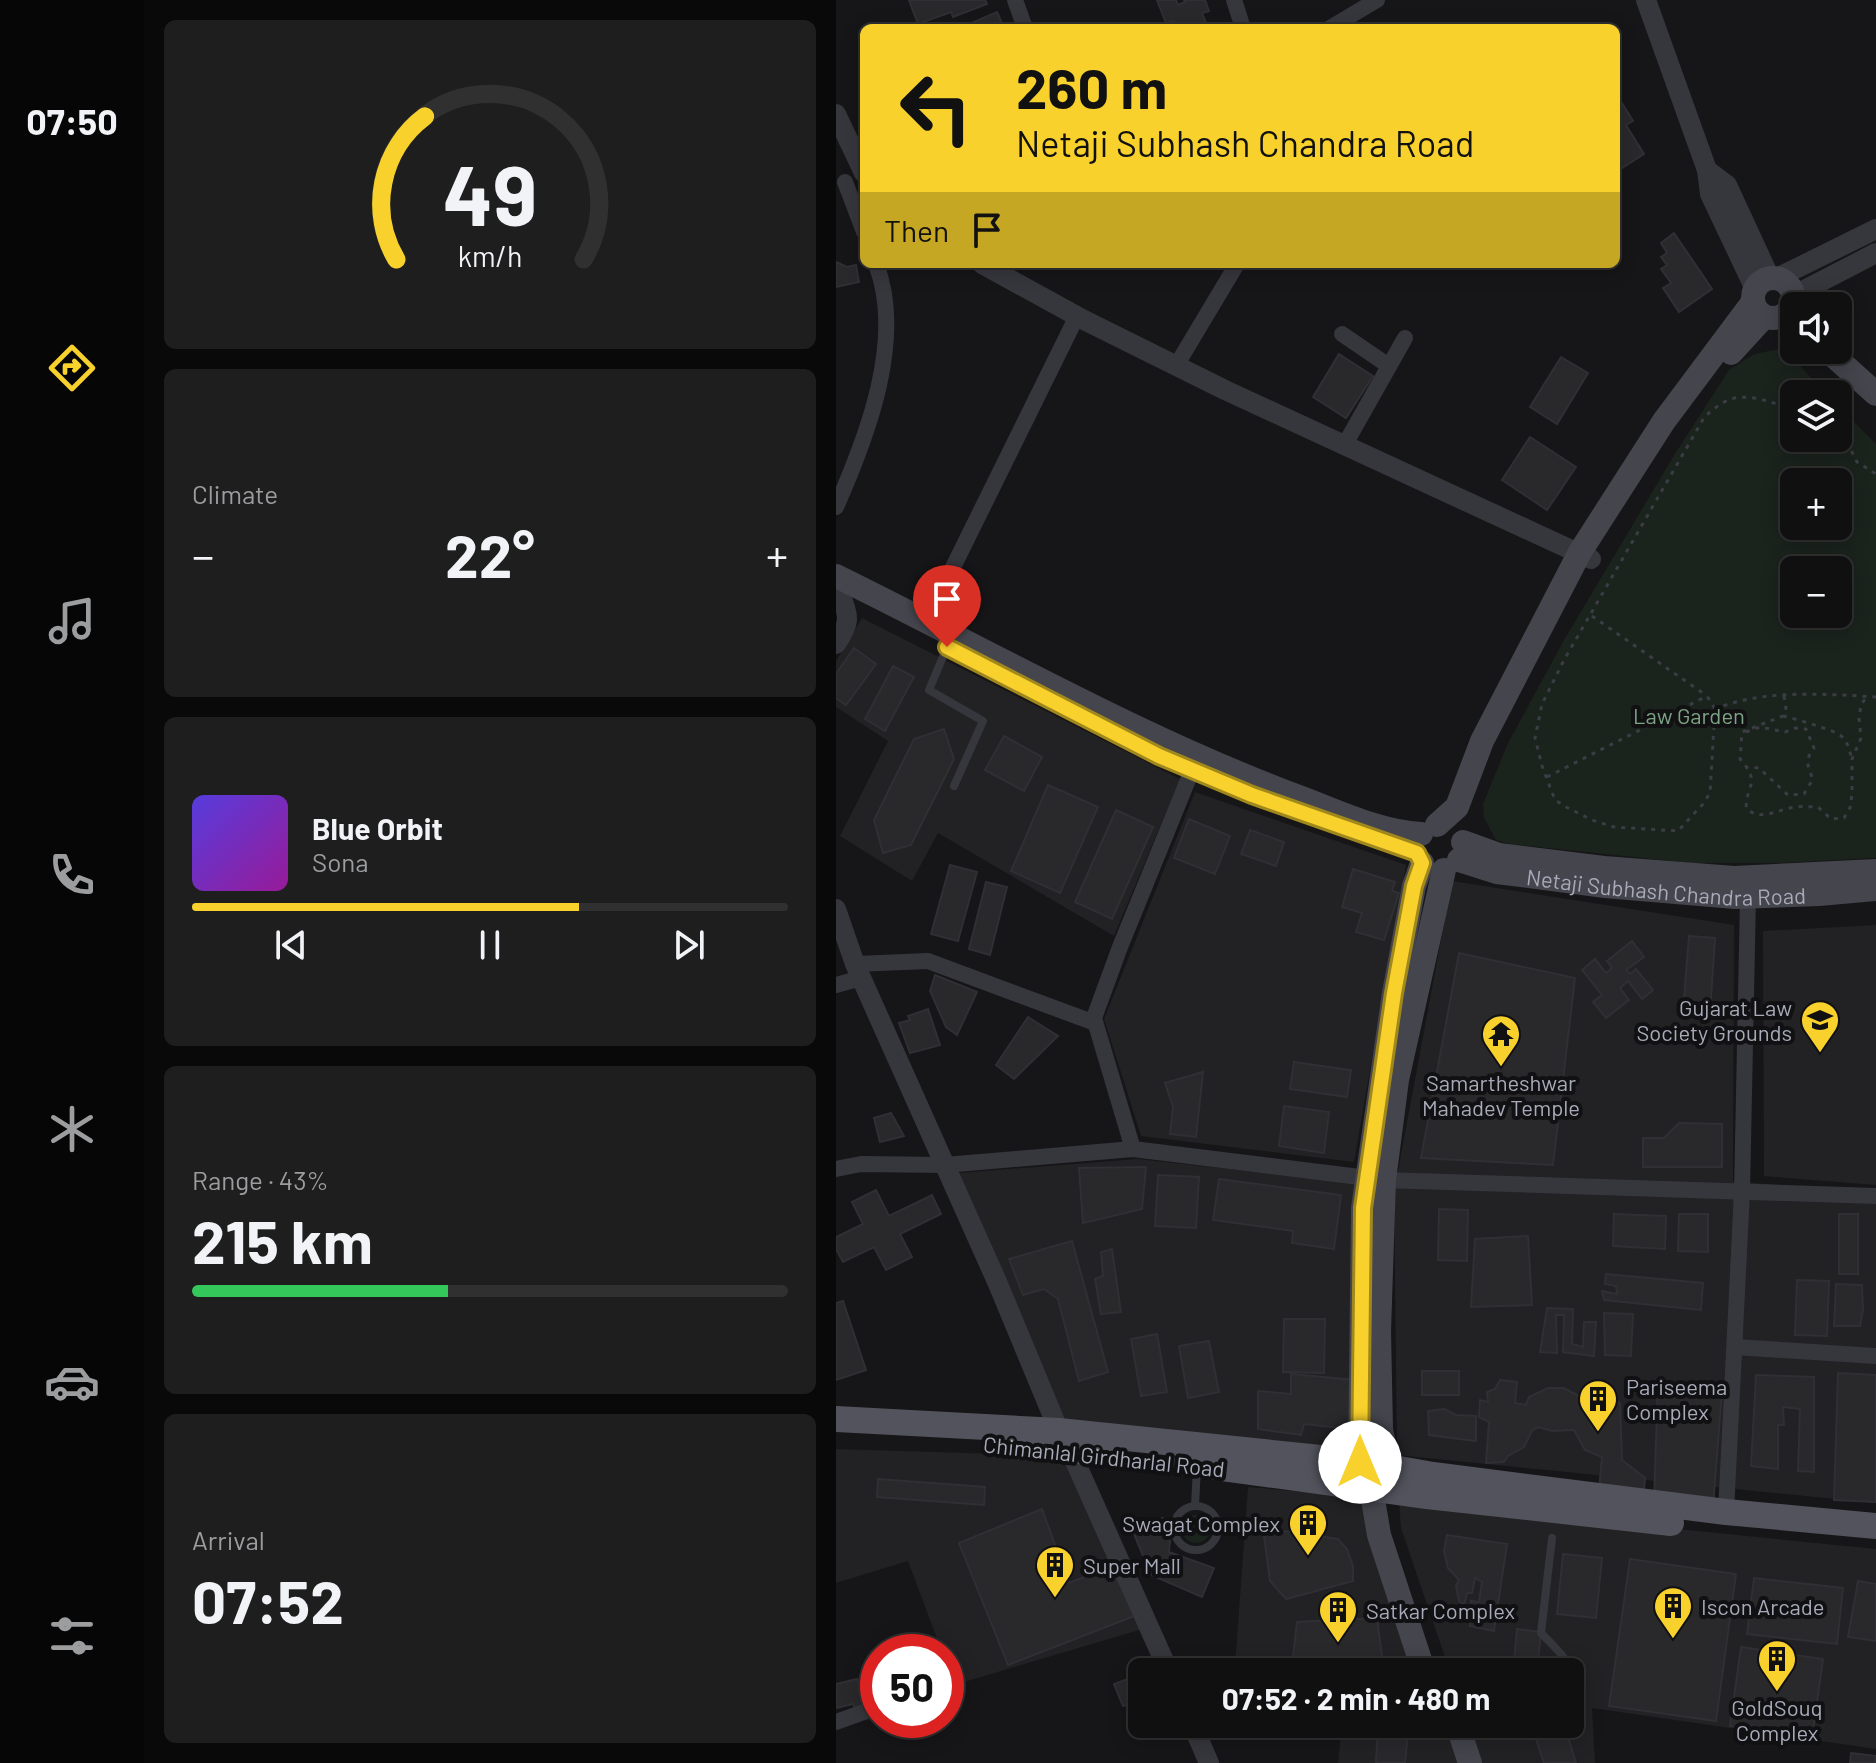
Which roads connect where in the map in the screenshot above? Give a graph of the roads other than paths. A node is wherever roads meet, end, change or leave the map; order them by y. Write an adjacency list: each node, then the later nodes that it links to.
1 (1015, 0): 5 (street)
2 (1234, 0): 6 (street)
3 (1377, 0): 7 (street)
4 (1650, 1): 18 (street)
5 (1024, 24)
6 (1242, 24)
7 (1337, 24)
8 (836, 114): 9 (street)
9 (860, 166)
10 (860, 176): 11 (street)
11 (840, 184): 12 (street)
12 (860, 224)
13 (1876, 229): 18 (street)
14 (1876, 253): 18 (street)
15 (877, 268): 27 (street)
16 (989, 268): 19 (street)
17 (1235, 268): 23 (street)
18 (1774, 299): 28 (main road)
19 (1077, 316): 23 (street); 30 (street)
20 (1342, 334): 24 (street)
21 (1405, 338): 24 (street)
22 (1843, 364): 25 (main road)
23 (1176, 366): 26 (street)
24 (1389, 366): 26 (street)
25 (1876, 394)
26 (1344, 446): 28 (street)
27 (836, 507)
28 (1586, 556): 35 (main road)
29 (837, 587): 30 (main road, Netaji Subhash Chandra Road); 31 (street); 32 (main road, Netaji Subhash Chandra Road)
30 (927, 620): 35 (main road, Netaji Subhash Chandra Road)
31 (836, 644)
32 (947, 647): 33 (main road, Netaji Subhash Chandra Road); 34 (lane)
33 (1192, 770): 35 (main road, Netaji Subhash Chandra Road); 42 (street)
34 (954, 786)
35 (1440, 847): 36 (main road, Netaji Subhash Chandra Road); 38 (main road, Netaji Subhash Chandra Road); 46 (main road)
36 (1876, 871)
37 (1876, 889): 38 (main road, Netaji Subhash Chandra Road)
38 (1748, 897): 47 (street)
39 (836, 909): 40 (street)
40 (858, 971): 41 (street); 42 (street); 44 (street)
41 (836, 985)
42 (1095, 1023): 43 (street)
43 (1133, 1149): 44 (street); 46 (street)
44 (945, 1165): 45 (street); 53 (street)
45 (836, 1169)
46 (1376, 1178): 47 (street); 54 (main road); 56 (main road)
47 (1742, 1192): 48 (street); 49 (street)
48 (1876, 1196)
49 (1735, 1347): 50 (street); 58 (street)
50 (1876, 1356)
51 (836, 1419): 53 (main road, Chimanlal Girdharlal Road)
52 (836, 1436): 53 (main road, Chimanlal Girdharlal Road)
53 (1064, 1441): 54 (main road, Chimanlal Girdharlal Road); 55 (main road, Chimanlal Girdharlal Road); 62 (street)
54 (1360, 1462): 56 (main road, Chimanlal Girdharlal Road)
55 (1197, 1464): 56 (main road, Chimanlal Girdharlal Road); 57 (lane)
56 (1382, 1481): 58 (main road, Chimanlal Girdharlal Road); 61 (main road, Chimanlal Girdharlal Road); 63 (main road); 64 (main road)
57 (1195, 1506): 57 (lane)
58 (1726, 1512): 59 (main road, Chimanlal Girdharlal Road)
59 (1876, 1526)
60 (1552, 1538): 65 (lane)
61 (1876, 1542)
62 (1163, 1658)
63 (1419, 1658)
64 (1435, 1658)
65 (1563, 1658)
66 (860, 1713): 67 (street)
67 (836, 1722)
68 (1198, 1738): 71 (street)
69 (1447, 1738): 72 (main road)
70 (1462, 1738): 73 (main road)
71 (1209, 1763)
72 (1456, 1763)
73 (1470, 1763)

